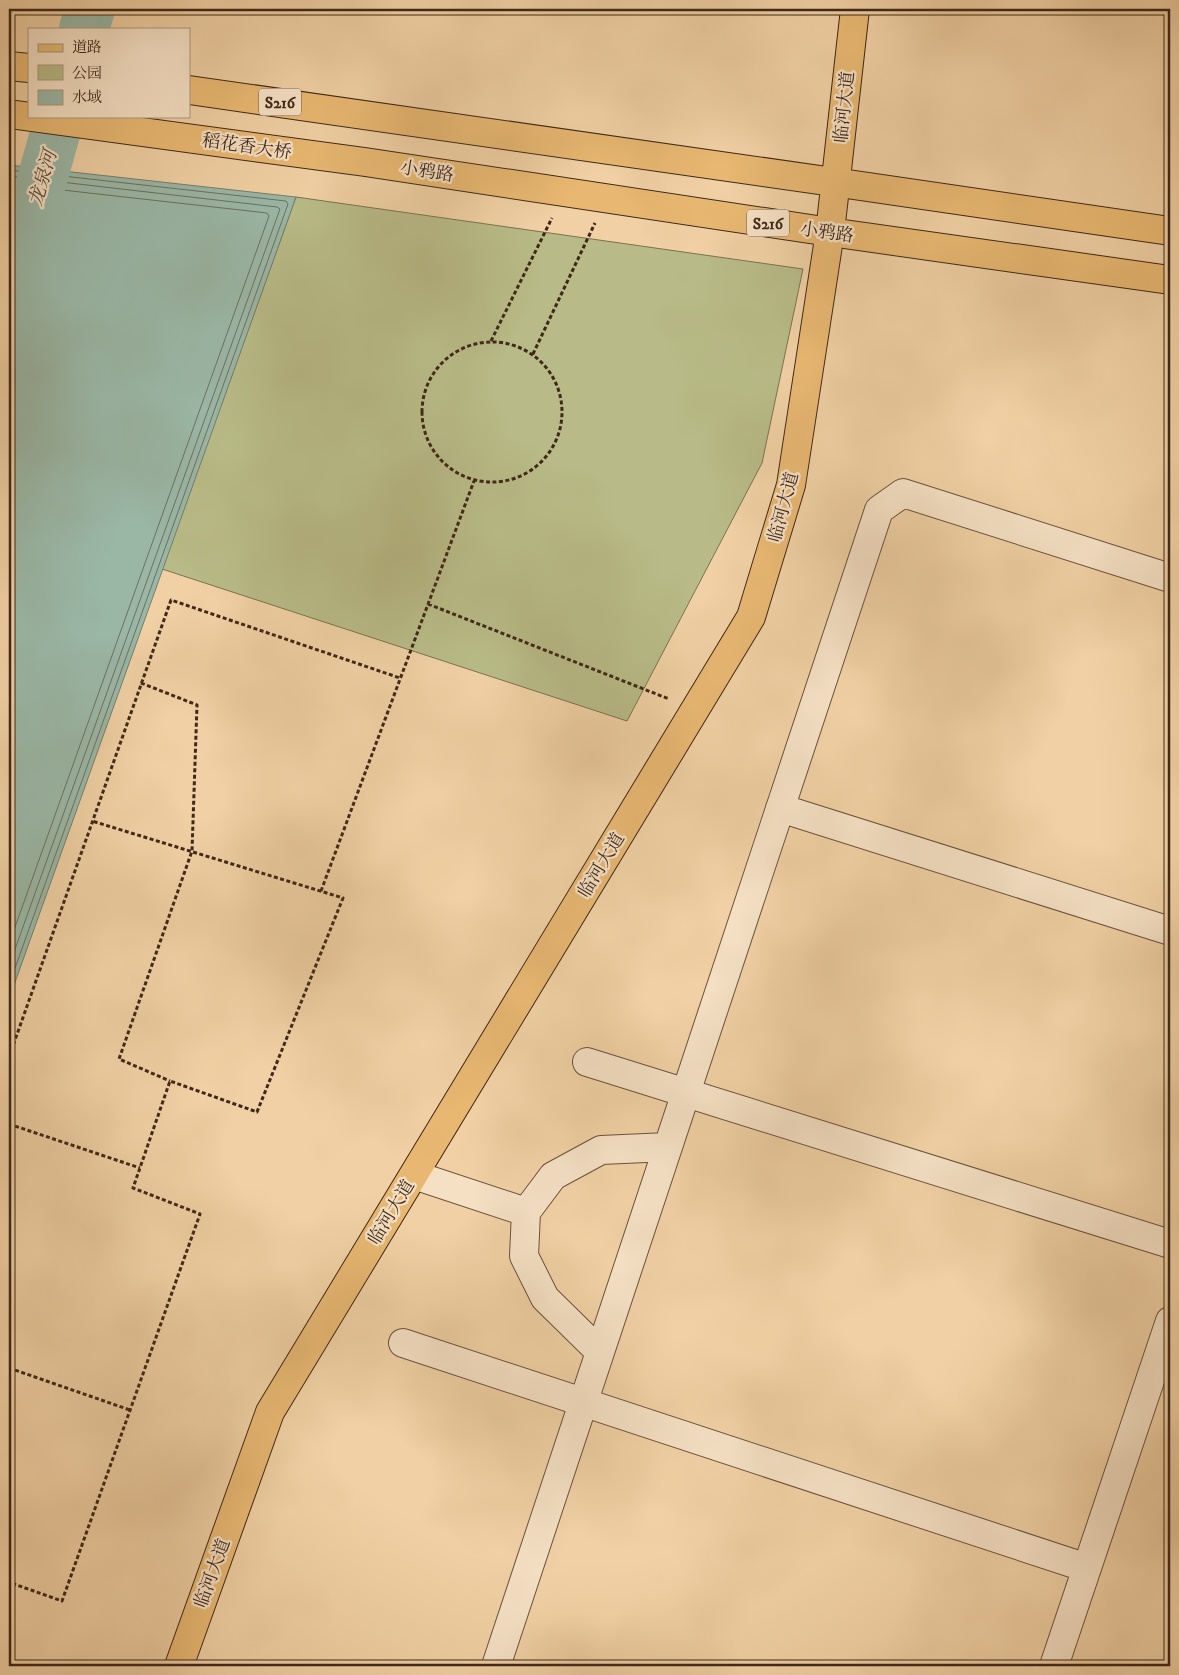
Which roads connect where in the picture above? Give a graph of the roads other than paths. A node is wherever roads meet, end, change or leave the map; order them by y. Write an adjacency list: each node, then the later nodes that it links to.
1 (855, 9): 9 (main road, 临河大道)
2 (9, 66): 3 (main road)
3 (28, 68)
4 (190, 90): 9 (main road, S216)
5 (9, 114): 6 (main road, 稻花香大桥 / S216)
6 (28, 117)
7 (39, 118): 8 (main road, 稻花香大桥 / S216)
8 (366, 162): 11 (main road, 小鸦路 / S216)
9 (836, 184): 10 (main road, S216); 11 (main road, 临河大道)
10 (1170, 231)
11 (830, 232): 12 (main road, 小鸦路 / S216); 19 (main road, 临河大道)
12 (1170, 280)
13 (1170, 578): 14 (street)
14 (780, 808): 15 (street); 17 (street)
15 (1170, 931)
16 (587, 1062): 17 (street)
17 (686, 1093): 18 (street); 21 (street)
18 (668, 1147): 20 (street); 24 (street)
19 (414, 1175): 20 (street); 27 (main road, 临河大道)
20 (526, 1212): 24 (street)
21 (1170, 1244)
22 (1170, 1321): 26 (street)
23 (403, 1343): 25 (street)
24 (600, 1352): 25 (street)
25 (584, 1402): 26 (street); 28 (street)
26 (1087, 1568): 29 (street)
27 (179, 1666)
28 (496, 1666)
29 (1054, 1666)

